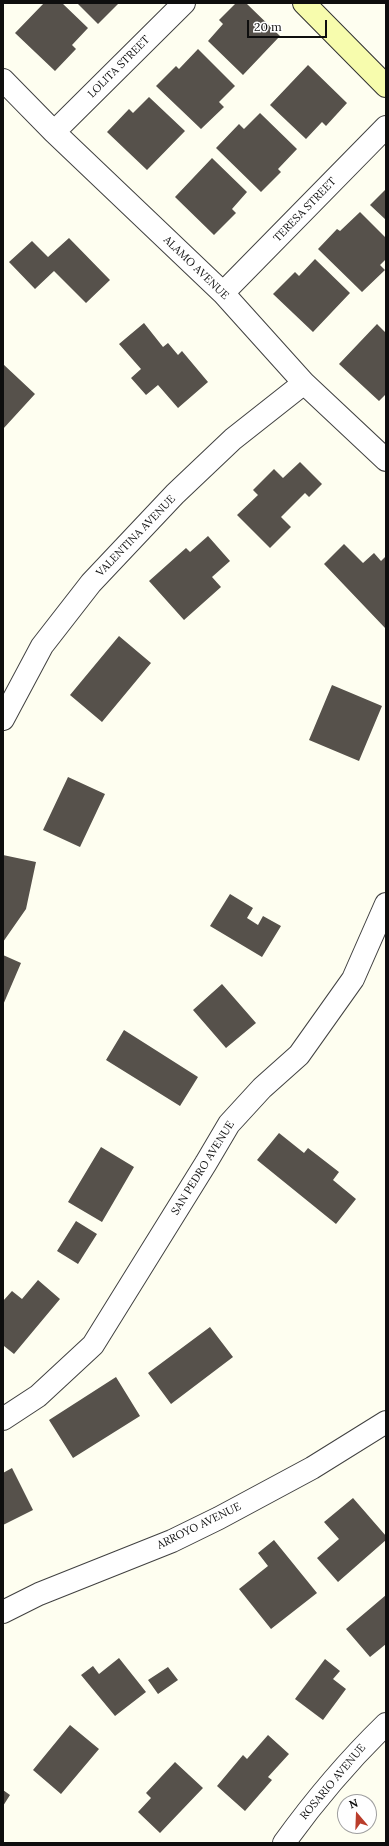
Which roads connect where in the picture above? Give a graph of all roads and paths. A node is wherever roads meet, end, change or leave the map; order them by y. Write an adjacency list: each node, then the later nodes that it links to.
1 (184, 3): 6 (street, LOLITA STREET)
2 (304, 3): 4 (street)
3 (3, 80): 6 (street, ALAMO AVENUE)
4 (386, 86)
5 (386, 127): 7 (street, TERESA STREET)
6 (54, 132): 7 (street, ALAMO AVENUE)
7 (223, 293): 8 (street, ALAMO AVENUE)
8 (304, 383): 9 (street, ALAMO AVENUE); 10 (street, VALENTINA AVENUE)
9 (385, 458)
10 (3, 719)
11 (386, 904): 12 (street, SAN PEDRO AVENUE)
12 (3, 1419)
13 (386, 1422): 14 (street, ARROYO AVENUE)
14 (3, 1612)
15 (386, 1724): 16 (street, ROSARIO AVENUE)
16 (284, 1843)

